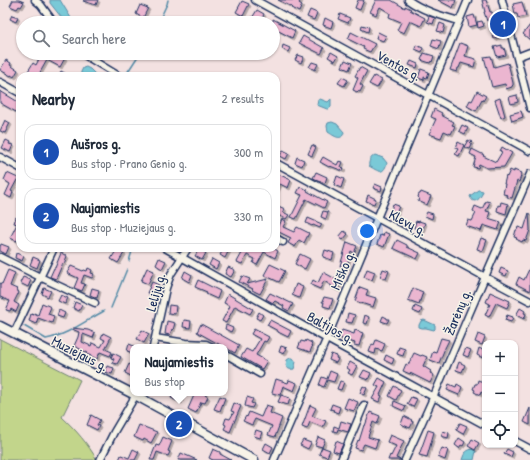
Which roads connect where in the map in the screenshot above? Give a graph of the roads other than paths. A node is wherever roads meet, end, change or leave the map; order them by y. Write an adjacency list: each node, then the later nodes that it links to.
1 (35, 0): 6 (street)
2 (255, 0): 14 (street, Ventos g.)
3 (408, 0): 7 (street)
4 (468, 0): 7 (street, Miško g.)
5 (502, 0): 9 (street)
6 (49, 16)
7 (459, 22): 14 (street, Miško g.)
8 (530, 52): 9 (street)
9 (517, 57): 15 (street)
10 (93, 60): 11 (street)
11 (112, 72)
12 (0, 82): 13 (street)
13 (16, 91)
14 (429, 96): 16 (street, Ventos g.); 21 (street, Miško g.)
15 (530, 108)
16 (530, 152)
17 (0, 157): 19 (street)
18 (280, 165): 21 (street, Klevų g.)
19 (16, 166)
20 (530, 174): 30 (street, Žarėnų g.)
21 (377, 218): 30 (street, Klevų g.); 36 (street, Miško g.)
22 (280, 240): 23 (street)
23 (283, 242)
24 (52, 252): 29 (street)
25 (173, 252): 28 (street, Baltijos g.)
26 (185, 252): 28 (street, Lelijų g.)
27 (0, 257): 29 (street)
28 (182, 257): 35 (street, Lelijų g.); 36 (street, Baltijos g.)
29 (40, 277): 32 (street); 34 (street)
30 (484, 277): 31 (street, Klevų g.); 44 (street, Žarėnų g.)
31 (530, 301)
32 (95, 303)
33 (0, 326): 34 (main road, Muziejaus g.)
34 (14, 333): 41 (main road, Muziejaus g.)
35 (155, 338): 37 (street, Lelijų g.); 38 (street)
36 (327, 339): 44 (street, Baltijos g.); 51 (street, Miško g.)
37 (154, 344)
38 (206, 344)
39 (228, 356): 40 (street)
40 (260, 374)
41 (130, 391)
42 (135, 396): 49 (street)
43 (140, 396): 50 (main road, Muziejaus g.)
44 (433, 398): 46 (street, Baltijos g.); 53 (street, Žarėnų g.)
45 (364, 405): 52 (street)
46 (482, 423)
47 (518, 443): 48 (street)
48 (530, 449)
49 (100, 460)
50 (254, 460)
51 (274, 460)
52 (341, 460)
53 (406, 460)

